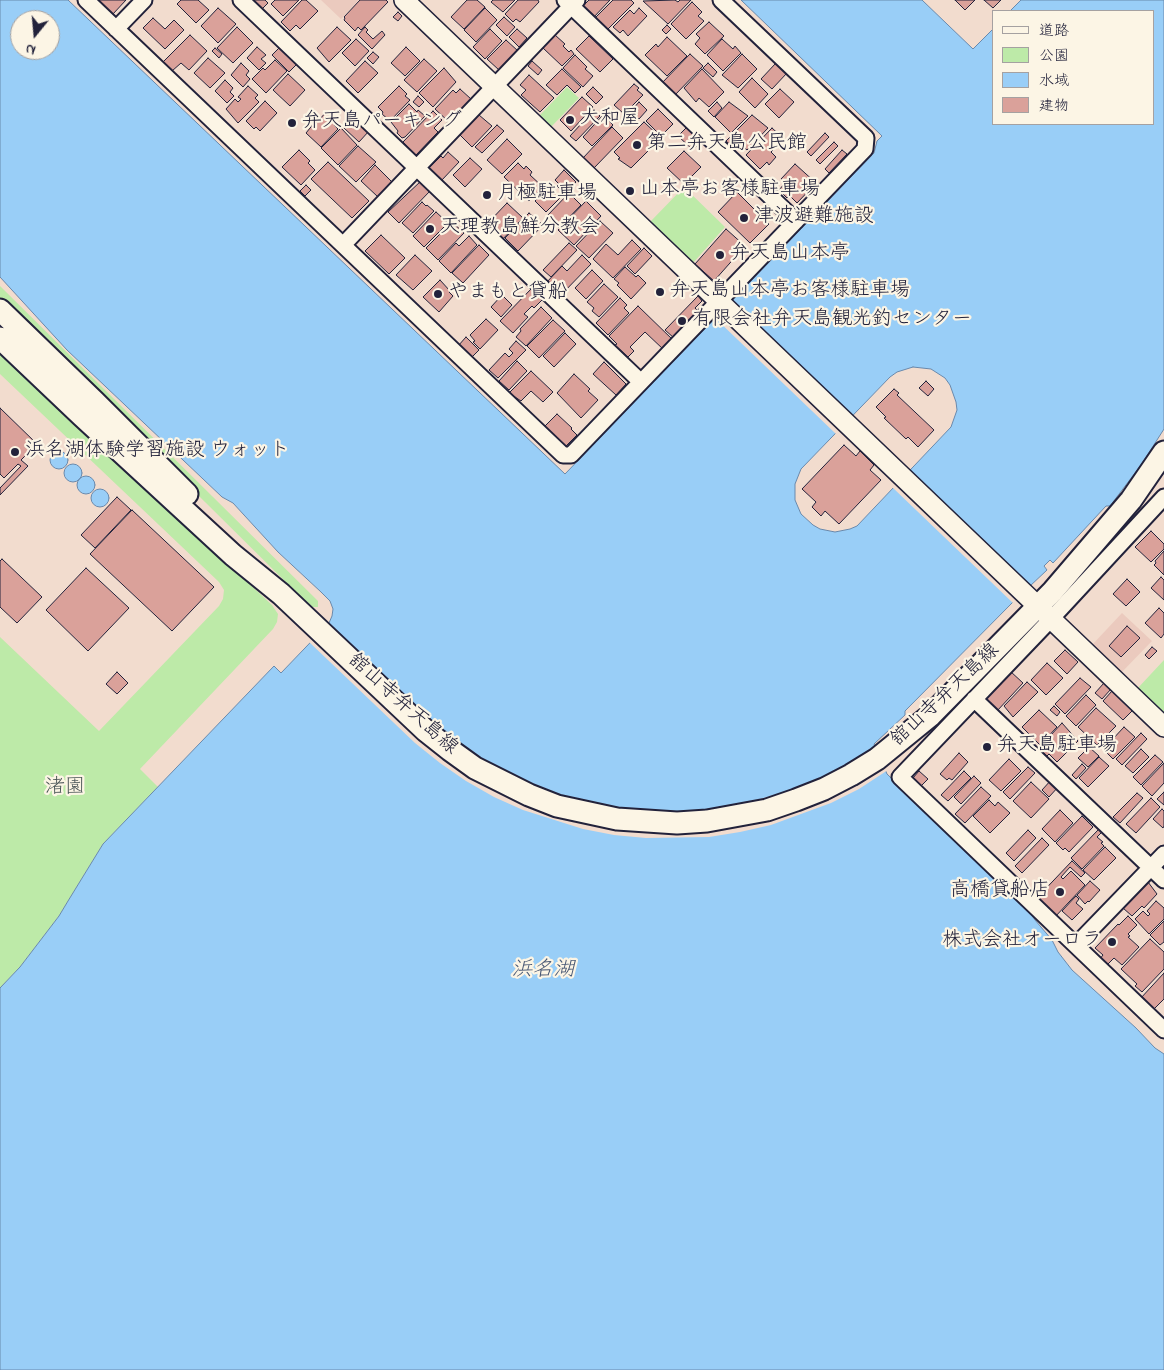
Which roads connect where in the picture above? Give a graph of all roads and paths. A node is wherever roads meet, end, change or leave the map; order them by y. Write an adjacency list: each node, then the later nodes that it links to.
1 (86, 0): 7 (street)
2 (144, 0): 7 (street)
3 (241, 0): 9 (street)
4 (404, 0): 8 (street)
5 (721, 0): 10 (street)
6 (571, 2): 8 (street); 10 (street)
7 (116, 29): 11 (street)
8 (494, 86): 9 (street); 12 (street)
9 (417, 167): 11 (street); 15 (street)
10 (796, 221): 12 (street)
11 (343, 245): 15 (street)
12 (720, 303): 15 (street); 19 (street)
13 (0, 310): 18 (main road, 舘山寺弁天島線)
14 (0, 338): 18 (main road, 舘山寺弁天島線)
15 (641, 382)
16 (1164, 452): 19 (main road, 舘山寺弁天島線)
17 (1163, 500): 19 (street)
18 (281, 594): 19 (main road, 舘山寺弁天島線)
19 (1038, 606): 20 (street); 21 (street)
20 (974, 699): 23 (street); 25 (street)
21 (1164, 727)
22 (1164, 854): 23 (street)
23 (1151, 868): 24 (street); 25 (street)
24 (1164, 880)
25 (1076, 946): 26 (street)
26 (1164, 1030)

